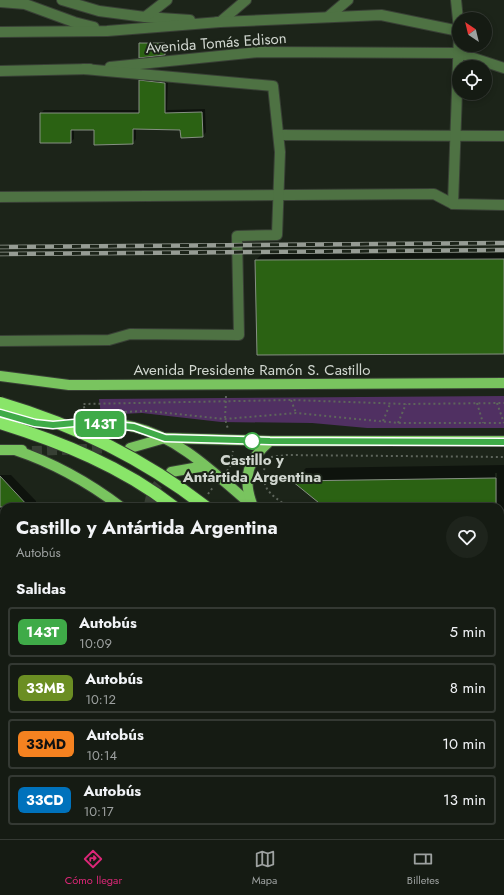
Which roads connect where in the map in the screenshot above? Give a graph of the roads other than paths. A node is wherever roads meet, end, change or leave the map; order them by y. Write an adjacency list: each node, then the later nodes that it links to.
1 (62, 0): 9 (street)
2 (167, 0): 9 (street)
3 (246, 0): 10 (street)
4 (348, 0): 8 (street)
5 (456, 0): 7 (street)
6 (0, 2): 12 (street)
7 (457, 12)
8 (329, 16): 10 (street); 11 (street)
9 (145, 17): 10 (street)
10 (220, 22): 12 (street)
11 (452, 29)
12 (107, 31): 13 (street)
13 (0, 32)
14 (458, 53): 15 (street, Avenida Tomás Edison); 16 (street, Avenida Tomás Edison); 19 (street)
15 (504, 68)
16 (84, 69): 17 (street, Avenida Tomás Edison); 18 (street)
17 (0, 71)
18 (279, 135): 19 (street); 21 (street)
19 (455, 136): 20 (street); 23 (street)
20 (504, 136)
21 (278, 196): 22 (street); 23 (street); 25 (street)
22 (0, 197)
23 (453, 204): 24 (street)
24 (504, 205)
25 (0, 341)
26 (0, 376): 27 (main road, Avenida Presidente Ramón S. Castillo)
27 (504, 383)
28 (0, 403): 42 (highway, bridge)
29 (86, 418): 31 (main road)
30 (0, 423): 41 (highway, bridge)
31 (165, 438): 32 (main road); 34 (main road); 38 (main road)
32 (270, 441): 33 (main road); 44 (main road)
33 (504, 442)
34 (130, 448)
35 (0, 450): 36 (main road)
36 (15, 450): 37 (main road); 40 (main road)
37 (32, 450)
38 (205, 466): 39 (main road); 43 (main road)
39 (171, 472)
40 (115, 503)
41 (168, 503)
42 (200, 503)
43 (248, 503)
44 (252, 503)

